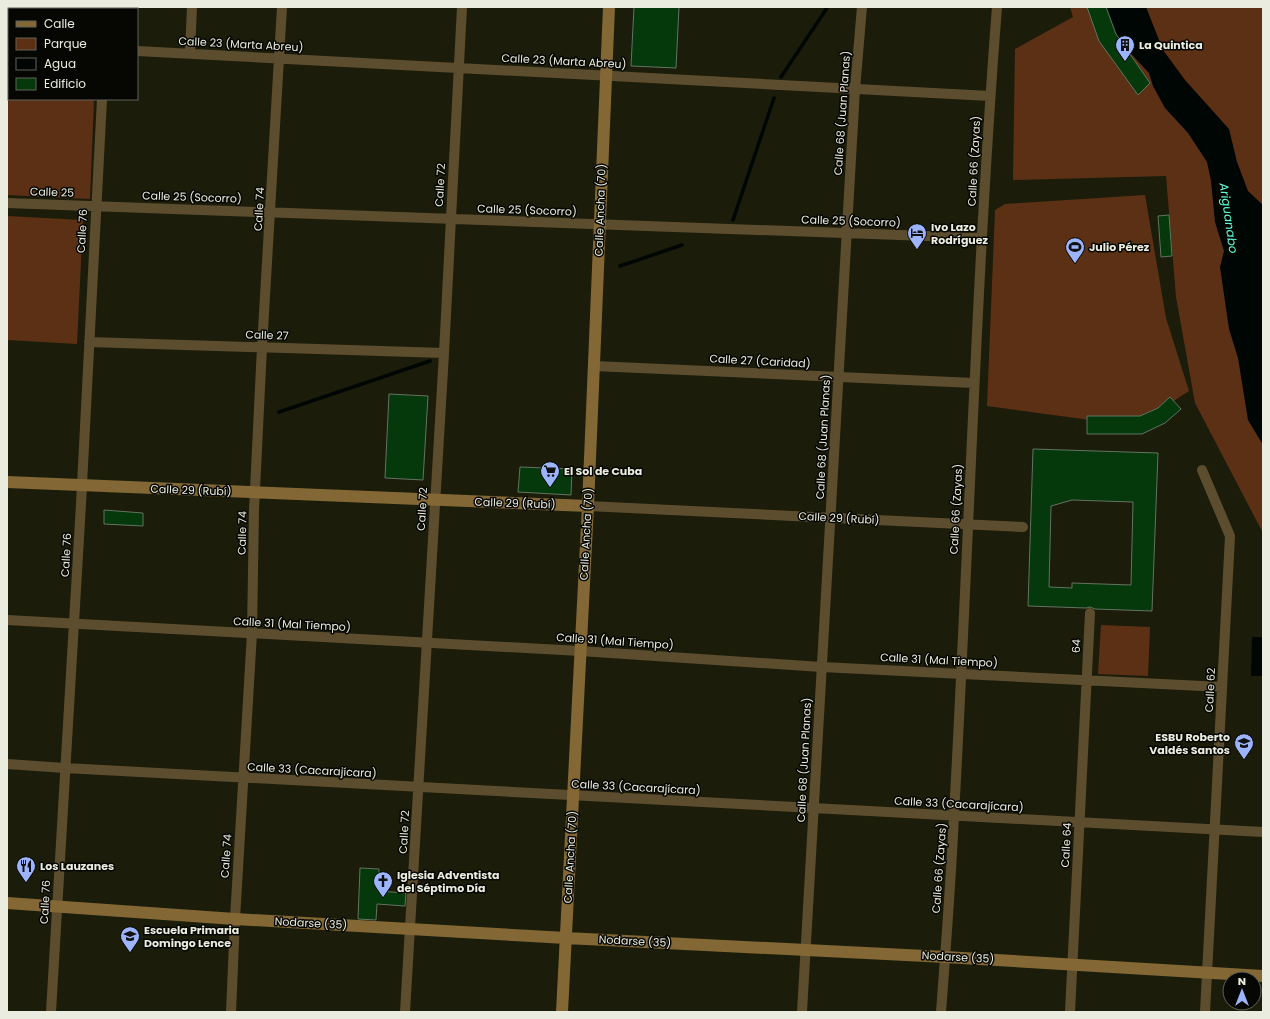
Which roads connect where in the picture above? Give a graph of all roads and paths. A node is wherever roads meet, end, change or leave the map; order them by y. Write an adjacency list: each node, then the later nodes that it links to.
1 (192, 7): 8 (street)
2 (282, 7): 9 (street, Calle 74)
3 (462, 7): 10 (street, Calle 72)
4 (609, 7): 11 (main road, Calle Ancha (70))
5 (862, 7): 12 (street, Calle 68 (Juan Planas))
6 (997, 7): 13 (street, Calle 66 (Zayas))
7 (138, 51): 8 (street, Calle 23 (Marta Abreu))
8 (190, 53): 9 (street, Calle 23 (Marta Abreu))
9 (279, 58): 10 (street, Calle 23 (Marta Abreu)); 17 (street, Calle 74)
10 (459, 68): 11 (street, Calle 23 (Marta Abreu)); 18 (street, Calle 72)
11 (606, 75): 12 (street, Calle 23 (Marta Abreu)); 19 (main road, Calle Ancha (70))
12 (855, 89): 13 (street, Calle 23 (Marta Abreu)); 20 (street, Calle 68 (Juan Planas))
13 (990, 96): 21 (street, Calle 66 (Zayas))
14 (102, 100): 16 (street, Calle 76)
15 (7, 202): 16 (street, Calle 25)
16 (96, 206): 17 (street, Calle 25 (Socorro)); 22 (street, Calle 76)
17 (271, 212): 18 (street, Calle 25 (Socorro)); 23 (street, Calle 74)
18 (451, 219): 19 (street, Calle 25 (Socorro)); 24 (street, Calle 72)
19 (600, 224): 20 (street, Calle 25 (Socorro)); 25 (main road, Calle Ancha (70))
20 (846, 233): 21 (street, Calle 25 (Socorro)); 26 (street, Calle 68 (Juan Planas))
21 (982, 238): 27 (street, Calle 66 (Zayas))
22 (89, 342): 23 (street, Calle 27); 30 (street, Calle 76)
23 (262, 347): 24 (street, Calle 27); 31 (street, Calle 74)
24 (444, 353): 32 (street, Calle 72)
25 (594, 366): 26 (street, Calle 27 (Caridad)); 33 (main road, Calle Ancha (70))
26 (838, 377): 27 (street, Calle 27 (Caridad)); 34 (street, Calle 68 (Juan Planas))
27 (974, 383): 35 (street, Calle 66 (Zayas))
28 (1202, 470): 46 (street, Calle 62)
29 (7, 482): 30 (main road, Calle 29 (Rubí))
30 (82, 485): 31 (main road, Calle 29 (Rubí)); 39 (street, Calle 76)
31 (255, 493): 32 (main road, Calle 29 (Rubí)); 40 (street, Calle 74)
32 (435, 500): 33 (main road, Calle 29 (Rubí)); 41 (street, Calle 72)
33 (588, 506): 34 (street, Calle 29 (Rubí)); 42 (main road, Calle Ancha (70))
34 (830, 518): 35 (street, Calle 29 (Rubí)); 43 (street, Calle 68 (Juan Planas))
35 (967, 525): 36 (street, Calle 29 (Rubí)); 44 (street, Calle 66 (Zayas))
36 (1023, 527)
37 (1090, 613): 45 (street, 64)
38 (7, 620): 39 (street, Calle 31 (Mal Tiempo))
39 (73, 623): 40 (street, Calle 31 (Mal Tiempo)); 48 (street, Calle 76)
40 (252, 633): 41 (street, Calle 31 (Mal Tiempo)); 49 (street, Calle 74)
41 (427, 643): 42 (street, Calle 31 (Mal Tiempo)); 50 (street, Calle 72)
42 (580, 651): 43 (street, Calle 31 (Mal Tiempo)); 51 (main road, Calle Ancha (70))
43 (822, 667): 44 (street, Calle 31 (Mal Tiempo)); 52 (street, Calle 68 (Juan Planas))
44 (961, 674): 45 (street, Calle 31 (Mal Tiempo)); 53 (street, Calle 66 (Zayas))
45 (1087, 680): 46 (street, Calle 31 (Mal Tiempo)); 54 (street, Calle 64)
46 (1222, 686): 55 (street, Calle 62)
47 (7, 764): 48 (street, Calle 33 (Cacarajícara))
48 (65, 768): 49 (street, Calle 33 (Cacarajícara)); 58 (street, Calle 76)
49 (243, 778): 50 (street, Calle 33 (Cacarajícara)); 59 (street, Calle 74)
50 (418, 787): 51 (street, Calle 33 (Cacarajícara)); 60 (street, Calle 72)
51 (573, 795): 52 (street, Calle 33 (Cacarajícara)); 61 (main road, Calle Ancha (70))
52 (814, 808): 53 (street, Calle 33 (Cacarajícara)); 62 (street, Calle 68 (Juan Planas))
53 (954, 816): 54 (street, Calle 33 (Cacarajícara)); 63 (street, Calle 66 (Zayas))
54 (1079, 822): 55 (street, Calle 33 (Cacarajícara)); 64 (street, Calle 64)
55 (1215, 830): 56 (street, Calle 33 (Cacarajícara)); 65 (street, Calle 62)
56 (1263, 832)
57 (7, 903): 58 (main road, Nodarse (35))
58 (57, 906): 59 (main road, Nodarse (35)); 67 (street, Calle 76)
59 (235, 919): 60 (main road, Nodarse (35)); 68 (street, Calle 74)
60 (411, 929): 61 (main road, Nodarse (35)); 69 (street, Calle 72)
61 (566, 938): 62 (main road, Nodarse (35)); 70 (main road, Calle Ancha (70))
62 (806, 950): 63 (main road, Nodarse (35)); 71 (street, Calle 68 (Juan Planas))
63 (945, 956): 64 (main road, Nodarse (35)); 72 (street, Calle 66 (Zayas))
64 (1072, 964): 65 (main road, Nodarse (35)); 73 (street, Calle 64)
65 (1207, 972): 66 (main road, Nodarse (35)); 74 (street, Calle 62)
66 (1263, 976)
67 (51, 1012)
68 (231, 1012)
69 (405, 1012)
70 (562, 1012)
71 (802, 1012)
72 (941, 1012)
73 (1070, 1012)
74 (1205, 1012)

